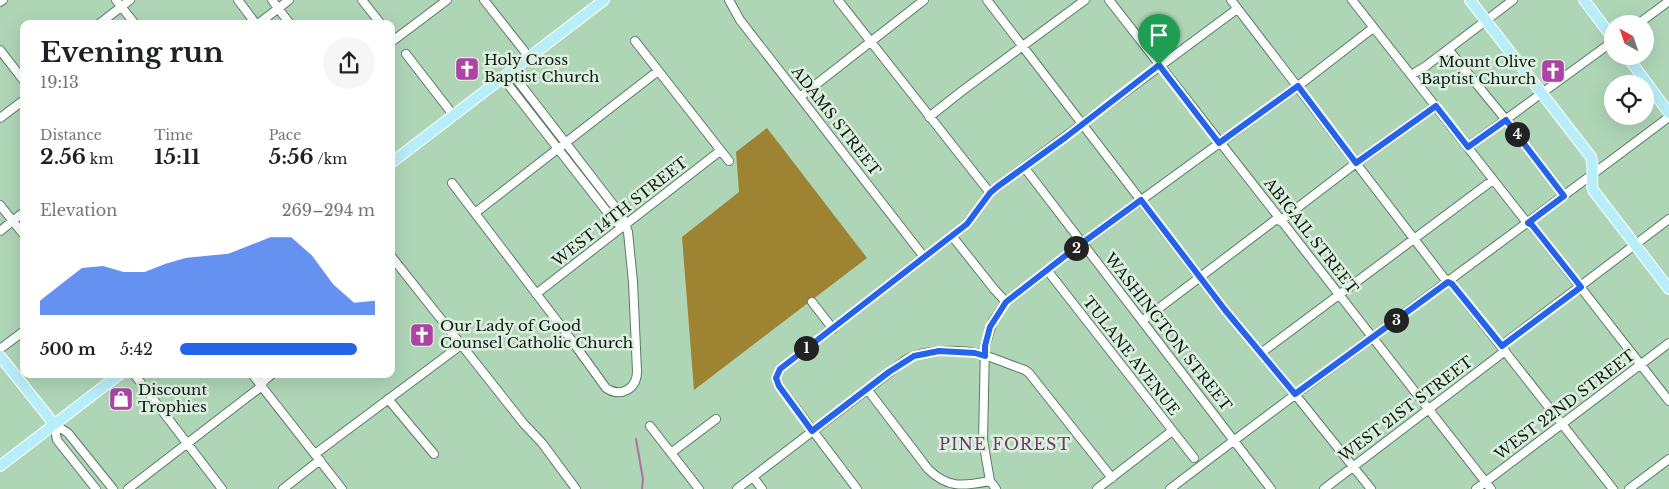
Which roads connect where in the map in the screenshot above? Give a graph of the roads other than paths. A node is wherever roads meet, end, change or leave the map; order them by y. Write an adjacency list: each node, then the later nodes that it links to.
1 (130, 0): 21 (street)
2 (238, 0): 27 (street)
3 (272, 0): 22 (street)
4 (288, 0): 22 (street)
5 (362, 0): 30 (street)
6 (447, 0): 34 (street)
7 (484, 0): 42 (street)
8 (604, 0): 42 (main road)
9 (729, 0): 51 (street, ADAMS STREET)
10 (838, 0): 36 (street)
11 (924, 0): 36 (street)
12 (987, 0): 37 (street)
13 (1085, 0): 37 (street)
14 (1109, 0): 43 (street, ABIGAIL STREET)
15 (1231, 0): 23 (street)
16 (1470, 0): 31 (main road)
17 (1513, 0): 31 (street)
18 (1584, 0): 32 (main road)
19 (1356, 1): 33 (street)
20 (1669, 1): 24 (street)
21 (119, 3): 25 (street); 26 (street)
22 (278, 8): 28 (street); 29 (street)
23 (1237, 8): 43 (street); 49 (street)
24 (1650, 15)
25 (103, 20)
26 (132, 20)
27 (254, 20)
28 (262, 20)
29 (287, 20)
30 (378, 20)
31 (1486, 20): 39 (street); 50 (main road)
32 (1604, 26)
33 (1373, 28): 47 (street); 49 (street)
34 (395, 37)
35 (635, 40): 45 (street)
36 (870, 41): 51 (street); 56 (street)
37 (1022, 46): 56 (street); 60 (street)
38 (1604, 48): 50 (street)
39 (1448, 49): 47 (street); 59 (street)
40 (0, 50): 48 (street)
41 (406, 54): 55 (street)
42 (530, 57): 46 (main road)
43 (1159, 65): 60 (street); 62 (street, ABIGAIL STREET)
44 (1634, 65): 54 (main road)
45 (658, 72): 61 (street); 65 (street)
46 (507, 75): 55 (main road); 61 (street); 64 (street)
47 (1411, 75): 53 (street)
48 (20, 76)
49 (1298, 86): 62 (street); 68 (street)
50 (1542, 92): 59 (street); 70 (main road)
51 (800, 97): 90 (street, ADAMS STREET)
52 (20, 103): 58 (street)
53 (1436, 106): 63 (street); 68 (street)
54 (1669, 113)
55 (454, 116): 66 (main road)
56 (929, 117): 73 (street)
57 (1669, 117): 70 (street)
58 (0, 118)
59 (1506, 120): 63 (street); 74 (street)
60 (1082, 124): 69 (street); 75 (street)
61 (566, 143): 64 (street); 83 (street)
62 (1219, 143): 75 (street); 80 (street, ABIGAIL STREET)
63 (1468, 147): 71 (street)
64 (558, 149): 77 (street); 83 (street)
65 (720, 151): 67 (street); 83 (street, WEST 14TH STREET)
66 (395, 157)
67 (729, 161)
68 (1356, 163): 80 (street); 87 (street)
69 (1024, 167): 73 (street); 88 (street, WASHINGTON STREET)
70 (1591, 176): 74 (street); 89 (main road)
71 (1493, 180): 82 (street); 87 (street)
72 (452, 182): 77 (street)
73 (990, 193): 86 (street)
74 (1564, 196): 82 (street)
75 (1141, 200): 88 (street); 93 (street)
76 (0, 205): 81 (street)
77 (476, 213): 97 (street)
78 (20, 215): 81 (street)
79 (1669, 219): 89 (street, WEST 21ST STREET)
80 (1279, 220): 93 (street); 98 (street, ABIGAIL STREET)
81 (12, 221): 84 (street); 85 (street)
82 (1528, 223): 94 (street); 95 (street)
83 (625, 226): 97 (street, WEST 14TH STREET); 97 (street)
84 (20, 230)
85 (0, 231)
86 (952, 236): 90 (street); 100 (street)
87 (1414, 238): 94 (street); 98 (street)
88 (1083, 244): 92 (street); 101 (street, WASHINGTON STREET)
89 (1635, 245): 95 (street, WEST 21ST STREET); 96 (main road)
90 (924, 257): 102 (street)
91 (395, 261): 106 (street)
92 (1047, 270): 100 (street); 128 (street, TULANE AVENUE)
93 (1200, 276): 101 (street); 109 (street)
94 (1448, 282): 104 (street); 108 (street)
95 (1581, 287): 108 (street, WEST 21ST STREET); 112 (street)
96 (1669, 288)
97 (536, 294)
98 (1338, 294): 104 (street, ABIGAIL STREET); 109 (street)
99 (812, 302): 102 (street)
100 (1006, 302): 111 (street)
101 (1142, 320): 129 (street, WASHINGTON STREET)
102 (833, 329): 127 (street)
103 (20, 334): 107 (street)
104 (1373, 338): 119 (street); 122 (street, ABIGAIL STREET)
105 (1669, 343): 112 (street, WEST 22ND STREET)
106 (461, 345): 120 (street); 148 (street)
107 (0, 349)
108 (1503, 349): 122 (street, WEST 21ST STREET); 125 (street)
109 (1261, 353): 119 (street)
110 (0, 356): 124 (main road)
111 (985, 356): 118 (street); 139 (street); 140 (street)
112 (1642, 364): 121 (street); 125 (street, WEST 22ND STREET)
113 (115, 378): 124 (main road)
114 (137, 378): 130 (street)
115 (255, 378): 117 (street)
116 (268, 378): 117 (street)
117 (261, 385): 130 (street); 133 (street)
118 (867, 390): 127 (street); 140 (street)
119 (1295, 394): 129 (street); 137 (street)
120 (388, 399): 132 (street); 133 (street)
121 (1669, 401)
122 (1430, 410): 137 (street, WEST 21ST STREET); 141 (street, ABIGAIL STREET)
123 (716, 419): 131 (street)
124 (54, 424): 136 (main road); 142 (street); 143 (street)
125 (1562, 424): 141 (street, WEST 22ND STREET); 161 (street)
126 (650, 426): 131 (street)
127 (812, 431): 138 (street); 152 (street)
128 (1172, 431): 134 (street, TULANE AVENUE); 139 (street)
129 (1234, 440): 155 (street); 156 (street, WASHINGTON STREET)
130 (188, 444): 144 (street); 145 (street)
131 (671, 453): 149 (street)
132 (434, 454)
133 (317, 457): 146 (street); 147 (street)
134 (1194, 458)
135 (1669, 459): 162 (street)
136 (0, 466)
137 (1353, 466): 157 (street, WEST 21ST STREET); 158 (street)
138 (753, 477): 150 (street); 151 (street)
139 (1112, 478): 154 (street)
140 (990, 481): 153 (street)
141 (1486, 482): 159 (street, WEST 22ND STREET); 160 (street, ABIGAIL STREET)
142 (96, 489)
143 (113, 489)
144 (128, 489)
145 (222, 489)
146 (283, 489)
147 (342, 489)
148 (576, 489)
149 (699, 489)
150 (737, 489)
151 (762, 489)
152 (857, 489)
153 (996, 489)
154 (1097, 489)
155 (1170, 489)
156 (1271, 489)
157 (1324, 489)
158 (1371, 489)
159 (1476, 489)
160 (1491, 489)
161 (1613, 489)
162 (1629, 489)

